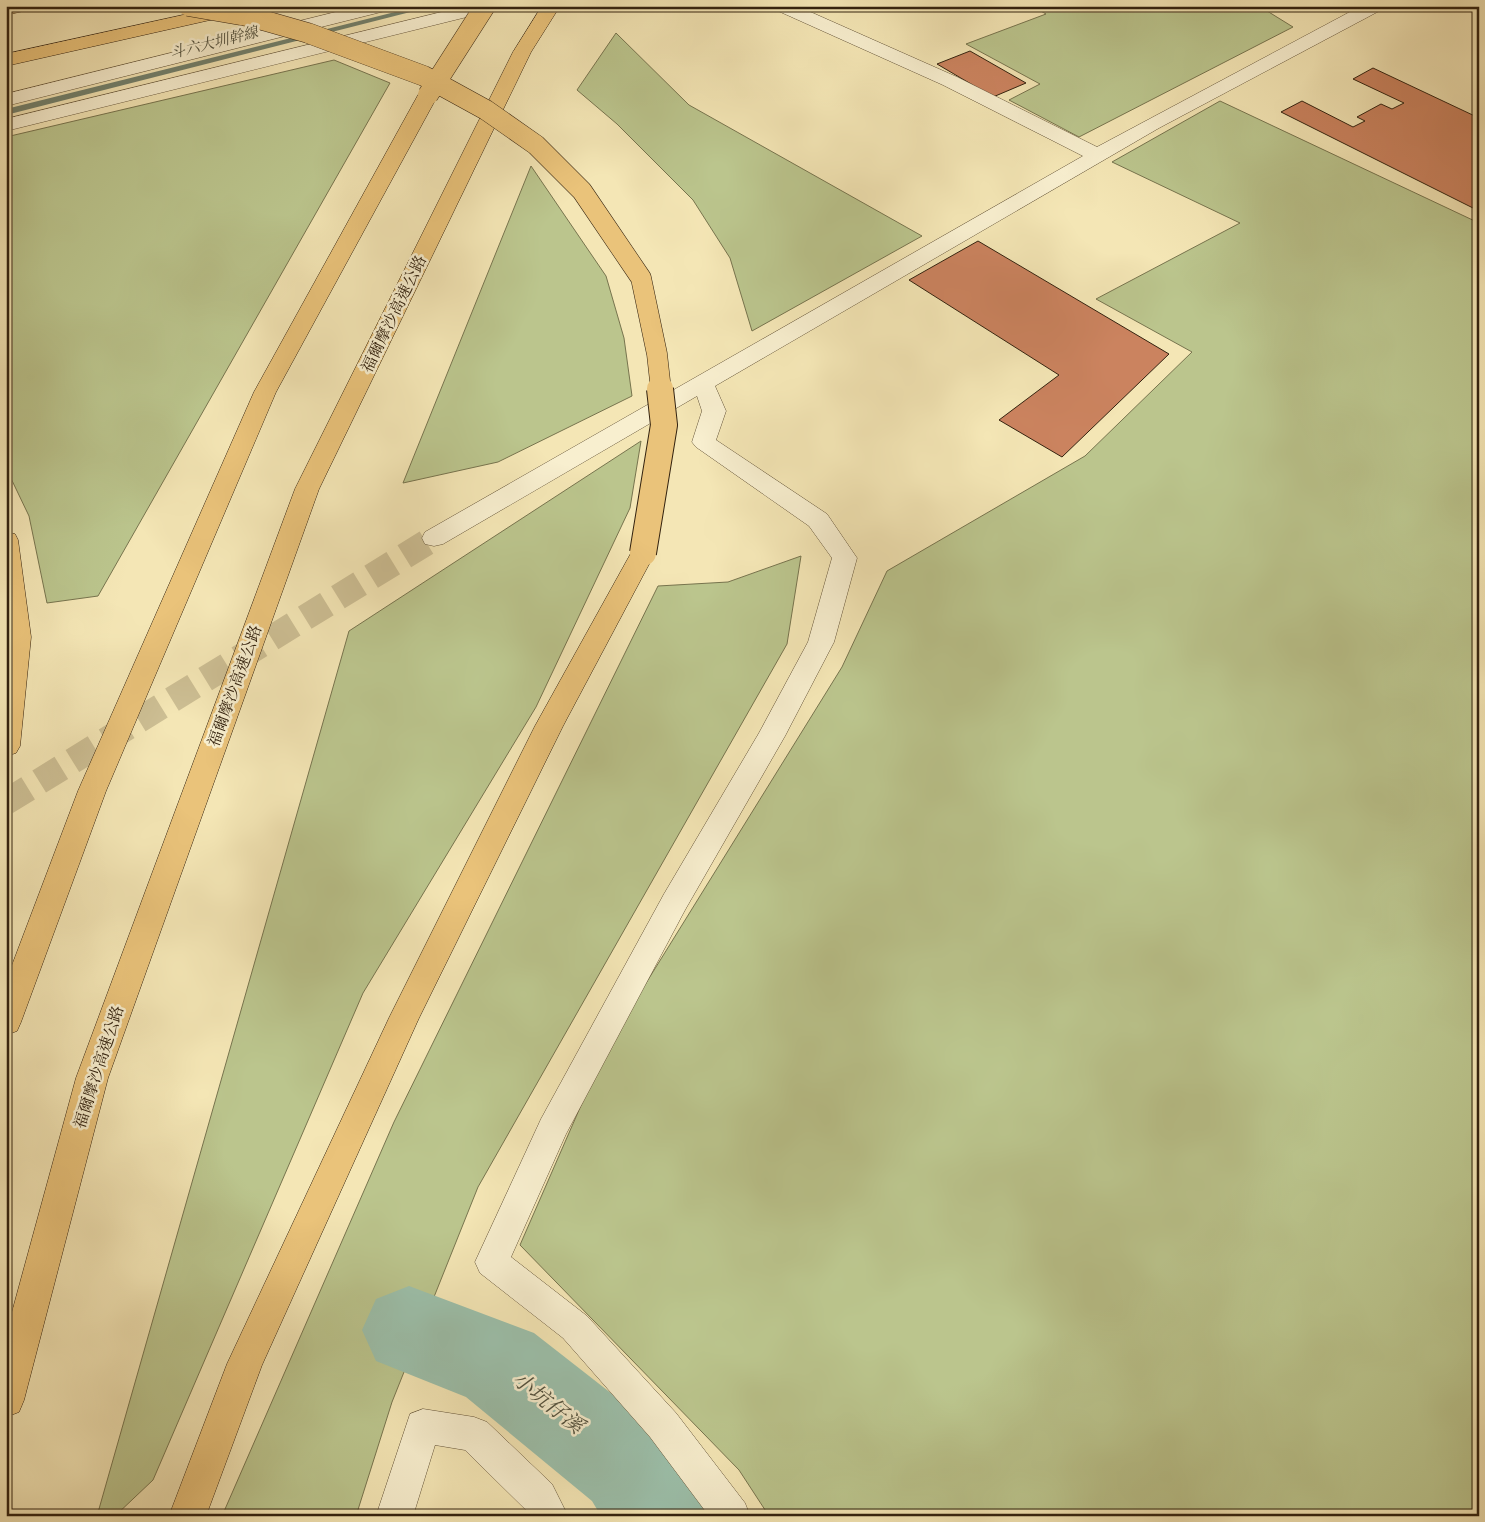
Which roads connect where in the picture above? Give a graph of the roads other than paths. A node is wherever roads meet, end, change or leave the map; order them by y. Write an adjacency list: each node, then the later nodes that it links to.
1 (22, 6): 10 (highway)
2 (188, 6): 21 (highway, bridge)
3 (250, 6): 11 (highway)
4 (383, 6): 12 (street)
5 (485, 6): 19 (highway, bridge)
6 (489, 6): 13 (street)
7 (551, 6): 20 (highway, 福爾摩沙高速公路)
8 (782, 6): 14 (street)
9 (1375, 6): 14 (street)
10 (6, 10)
11 (6, 60)
12 (6, 100)
13 (6, 125)
14 (1097, 155): 15 (street)
15 (703, 383): 16 (street); 24 (street)
16 (434, 538)
17 (6, 540): 18 (highway)
18 (6, 746)
19 (6, 1022)
20 (6, 1400)
21 (187, 1516)
22 (394, 1516): 23 (street)
23 (550, 1516)
24 (732, 1516)

